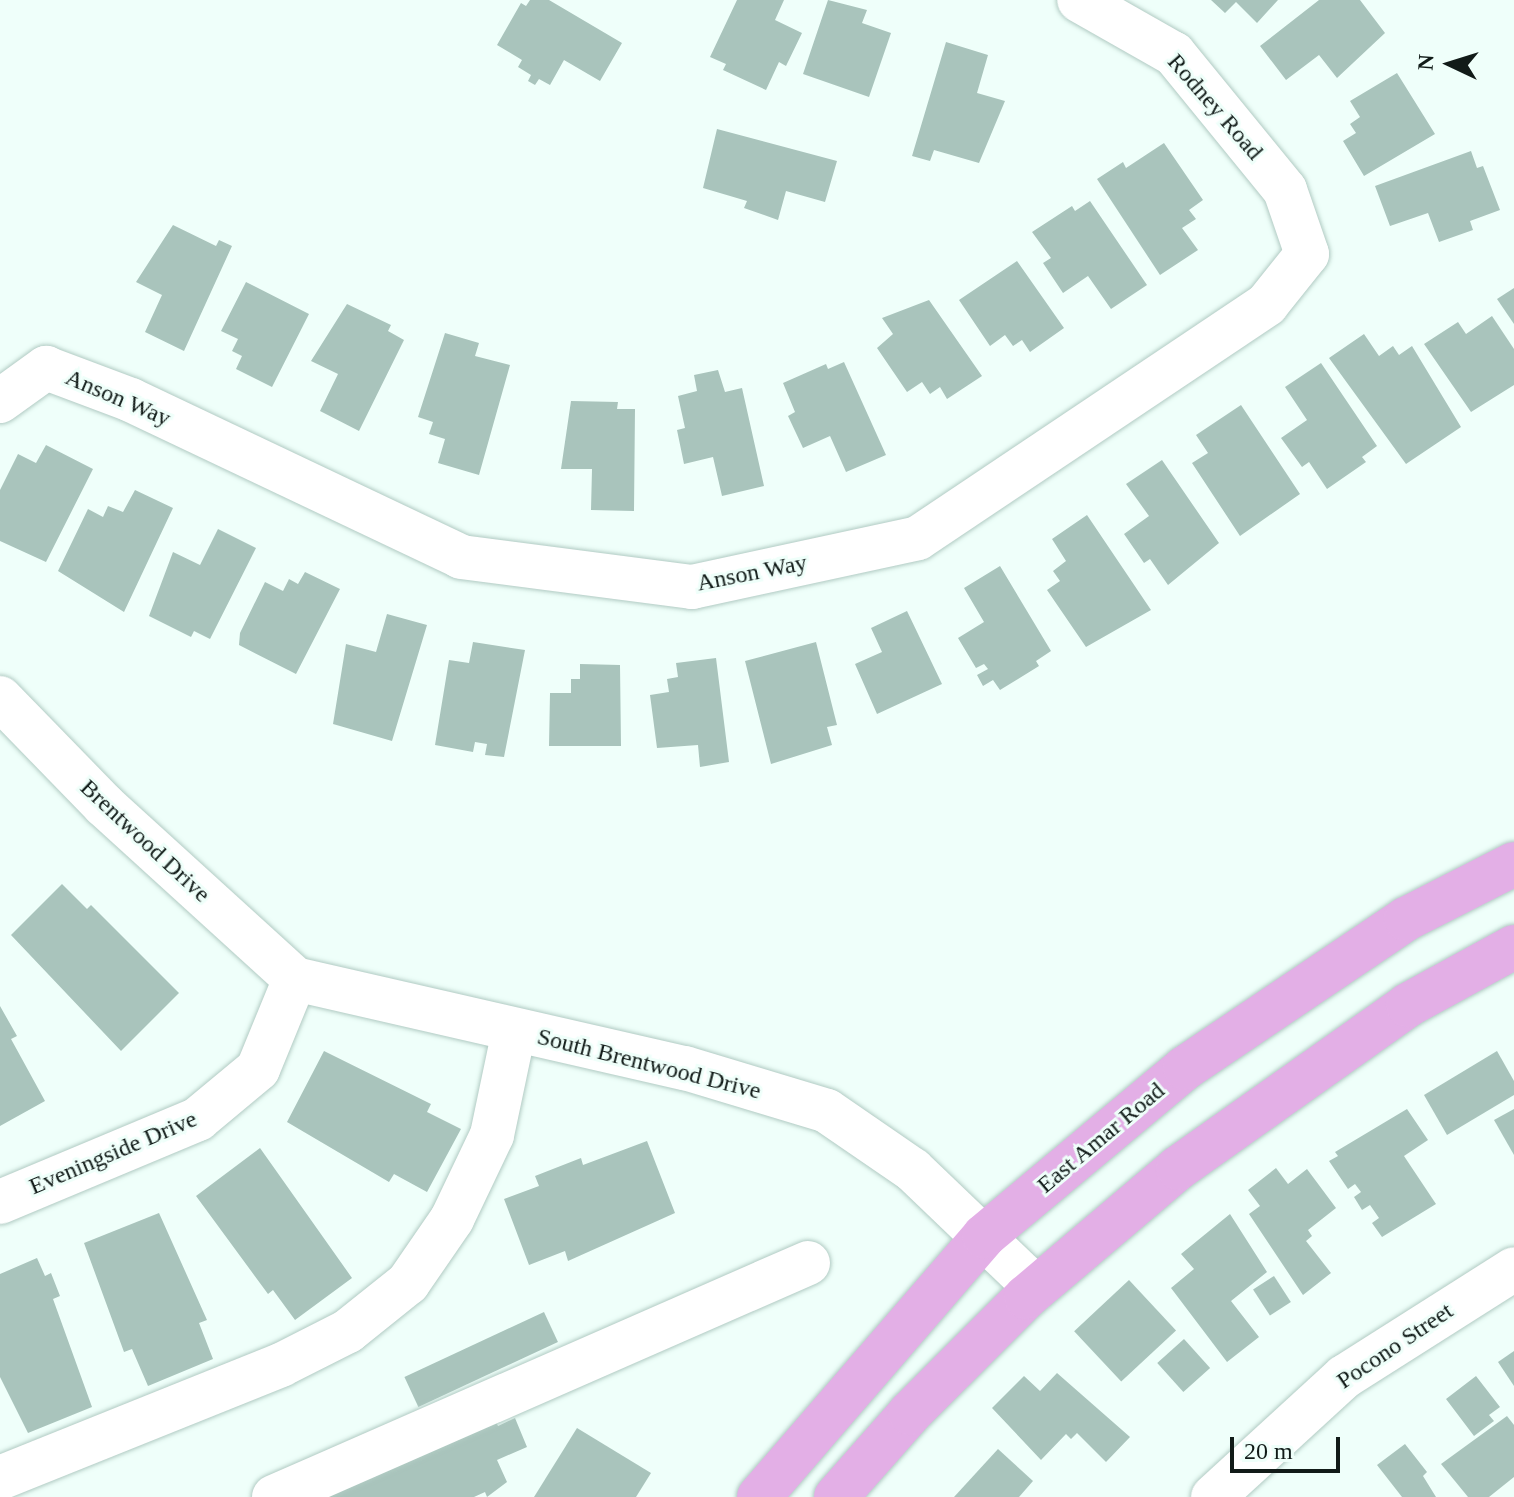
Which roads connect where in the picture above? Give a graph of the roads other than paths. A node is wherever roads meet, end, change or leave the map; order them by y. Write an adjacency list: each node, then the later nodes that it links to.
1 (1079, 0): 2 (street, Rodney Road)
2 (1307, 254): 3 (street, Anson Way)
3 (0, 401)
4 (0, 698): 7 (street, Brentwood Drive)
5 (1514, 864): 10 (main road, East Amar Road)
6 (1514, 947): 13 (main road)
7 (295, 979): 8 (street, South Brentwood Drive); 9 (street, Eveningside Drive)
8 (514, 1031): 10 (street, South Brentwood Drive); 14 (street)
9 (0, 1202)
10 (984, 1236): 13 (street, South Brentwood Drive); 16 (main road, East Amar Road)
11 (808, 1263): 15 (street)
12 (1514, 1269): 18 (street, Pocono Street)
13 (1036, 1288): 17 (main road)
14 (0, 1478)
15 (274, 1497)
16 (759, 1497)
17 (836, 1497)
18 (1213, 1497)

